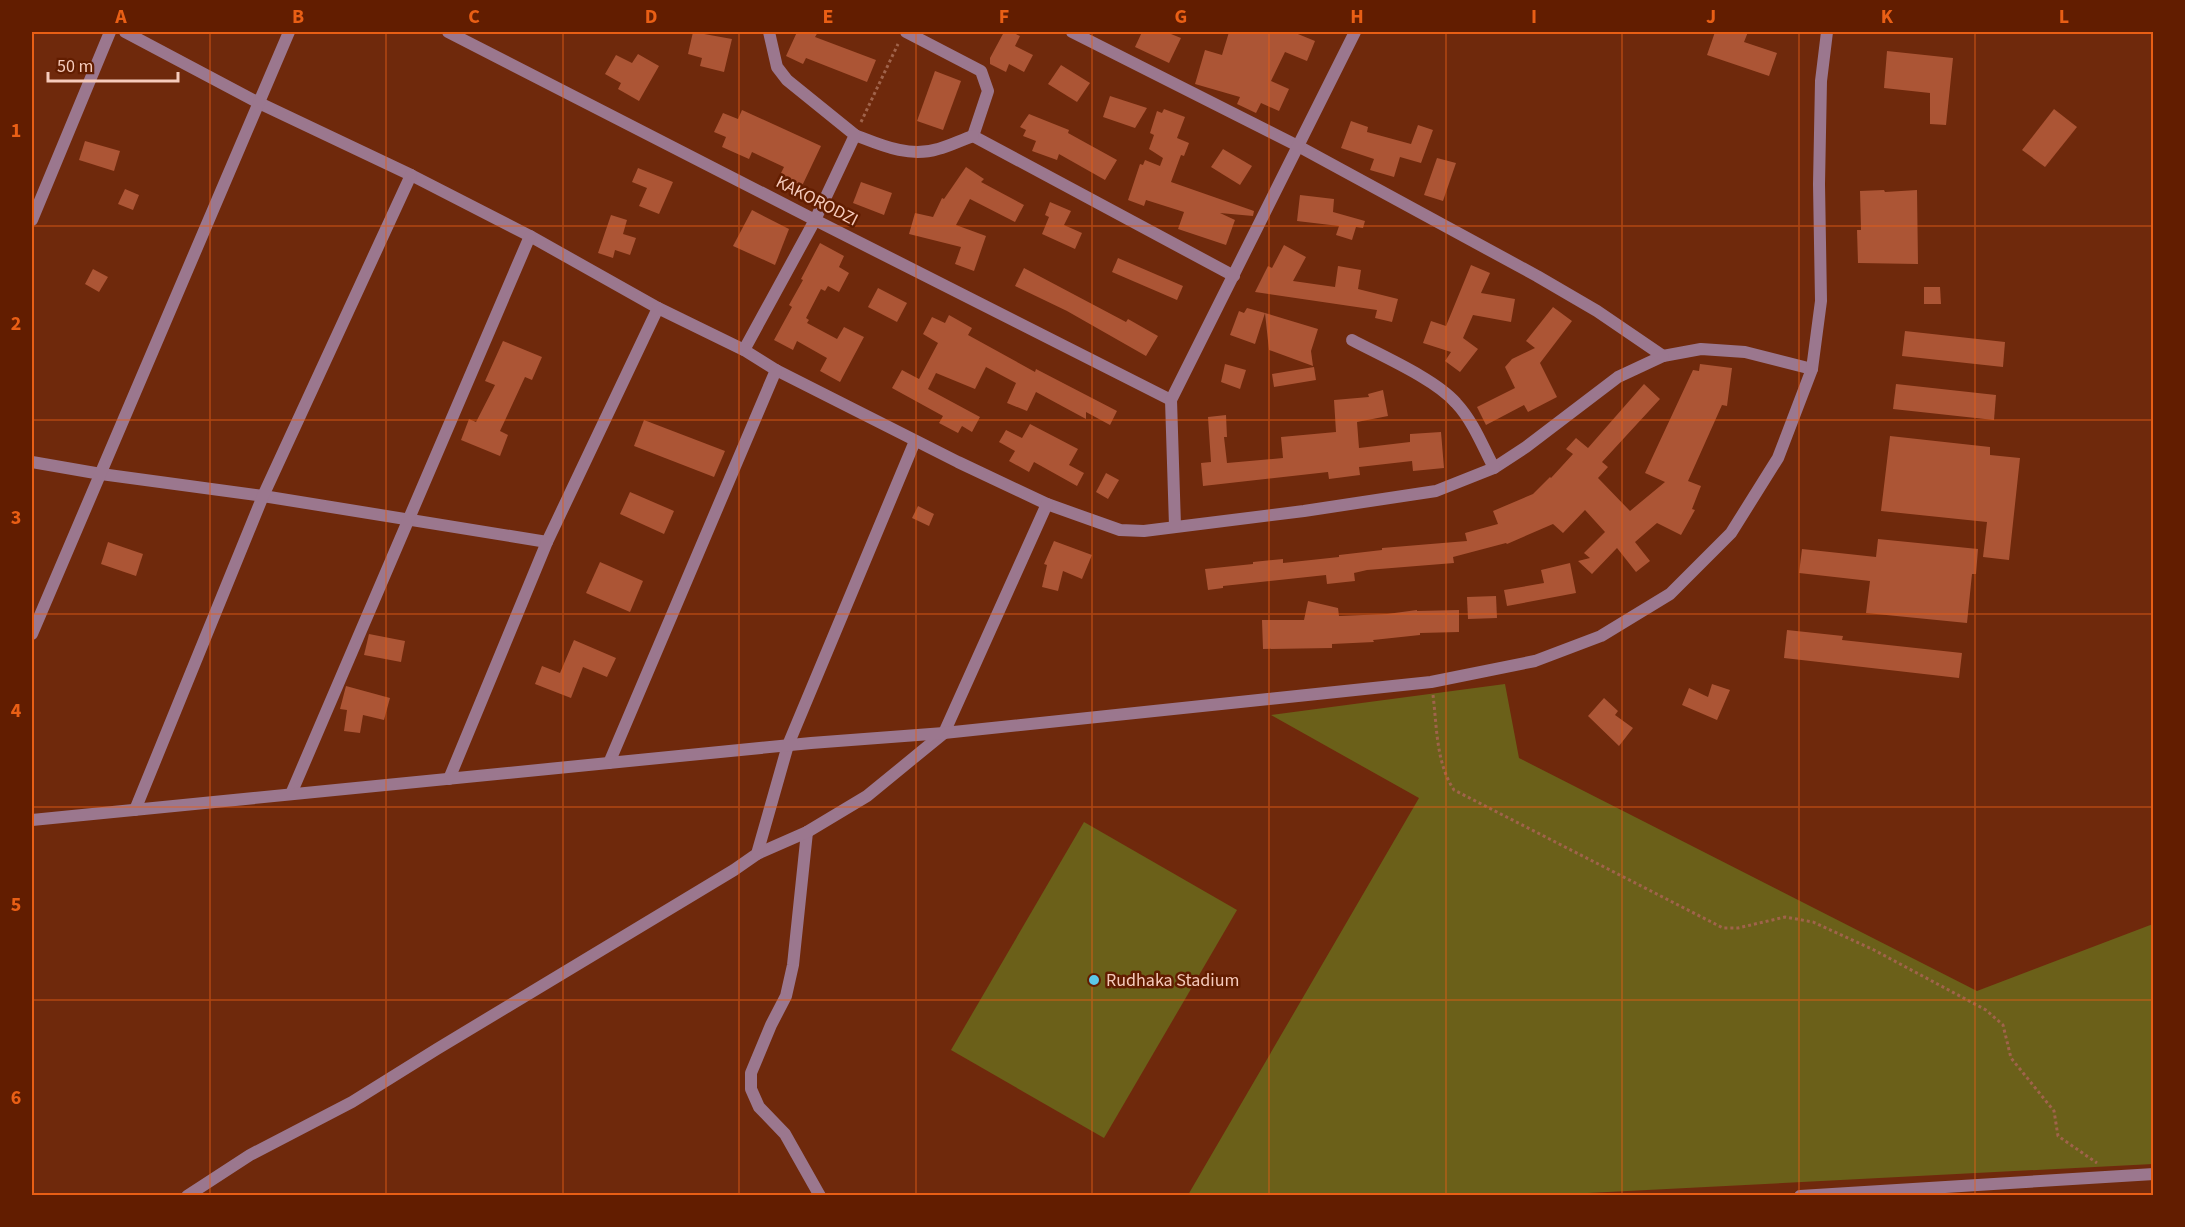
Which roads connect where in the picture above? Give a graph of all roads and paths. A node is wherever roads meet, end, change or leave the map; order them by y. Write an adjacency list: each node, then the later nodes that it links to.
1 (110, 32): 15 (street)
2 (125, 32): 10 (street)
3 (289, 32): 10 (street)
4 (448, 32): 16 (street, KAKORODZI)
5 (769, 32): 11 (street)
6 (1071, 32): 13 (street)
7 (1355, 32): 13 (street)
8 (1827, 32): 23 (street)
9 (902, 37): 11 (path); 12 (street)
10 (257, 102): 14 (street); 29 (street)
11 (855, 135): 12 (street); 16 (street)
12 (973, 136): 18 (street)
13 (1299, 146): 18 (street); 22 (street)
14 (411, 175): 17 (street); 30 (street)
15 (32, 220)
16 (815, 220): 21 (street); 25 (street, KAKORODZI)
17 (530, 236): 19 (street); 32 (street)
18 (1234, 276): 25 (street)
19 (658, 308): 21 (street); 34 (street)
20 (1352, 340): 28 (street)
21 (744, 350): 24 (street)
22 (1663, 356): 23 (street); 28 (street)
23 (1812, 369): 36 (street)
24 (776, 370): 26 (street); 39 (street)
25 (1171, 400): 33 (street)
26 (915, 441): 31 (street); 38 (street)
27 (32, 462): 29 (street)
28 (1494, 468): 33 (street)
29 (101, 474): 30 (street); 35 (street)
30 (263, 496): 32 (street); 42 (street)
31 (1047, 504): 33 (street); 37 (street)
32 (409, 519): 34 (street); 41 (street)
33 (1175, 526)
34 (547, 542): 40 (street)
35 (32, 634)
36 (1431, 682): 37 (street); 47 (path)
37 (944, 733): 38 (street); 44 (street)
38 (788, 746): 39 (street); 45 (street)
39 (609, 763): 40 (street)
40 (448, 778): 41 (street)
41 (291, 794): 42 (street)
42 (135, 810): 43 (street)
43 (32, 820)
44 (807, 832): 45 (street); 49 (street)
45 (757, 854): 48 (street)
46 (2154, 1174): 47 (street)
47 (2115, 1176): 50 (street)
48 (187, 1196)
49 (820, 1196)
50 (1800, 1196)

